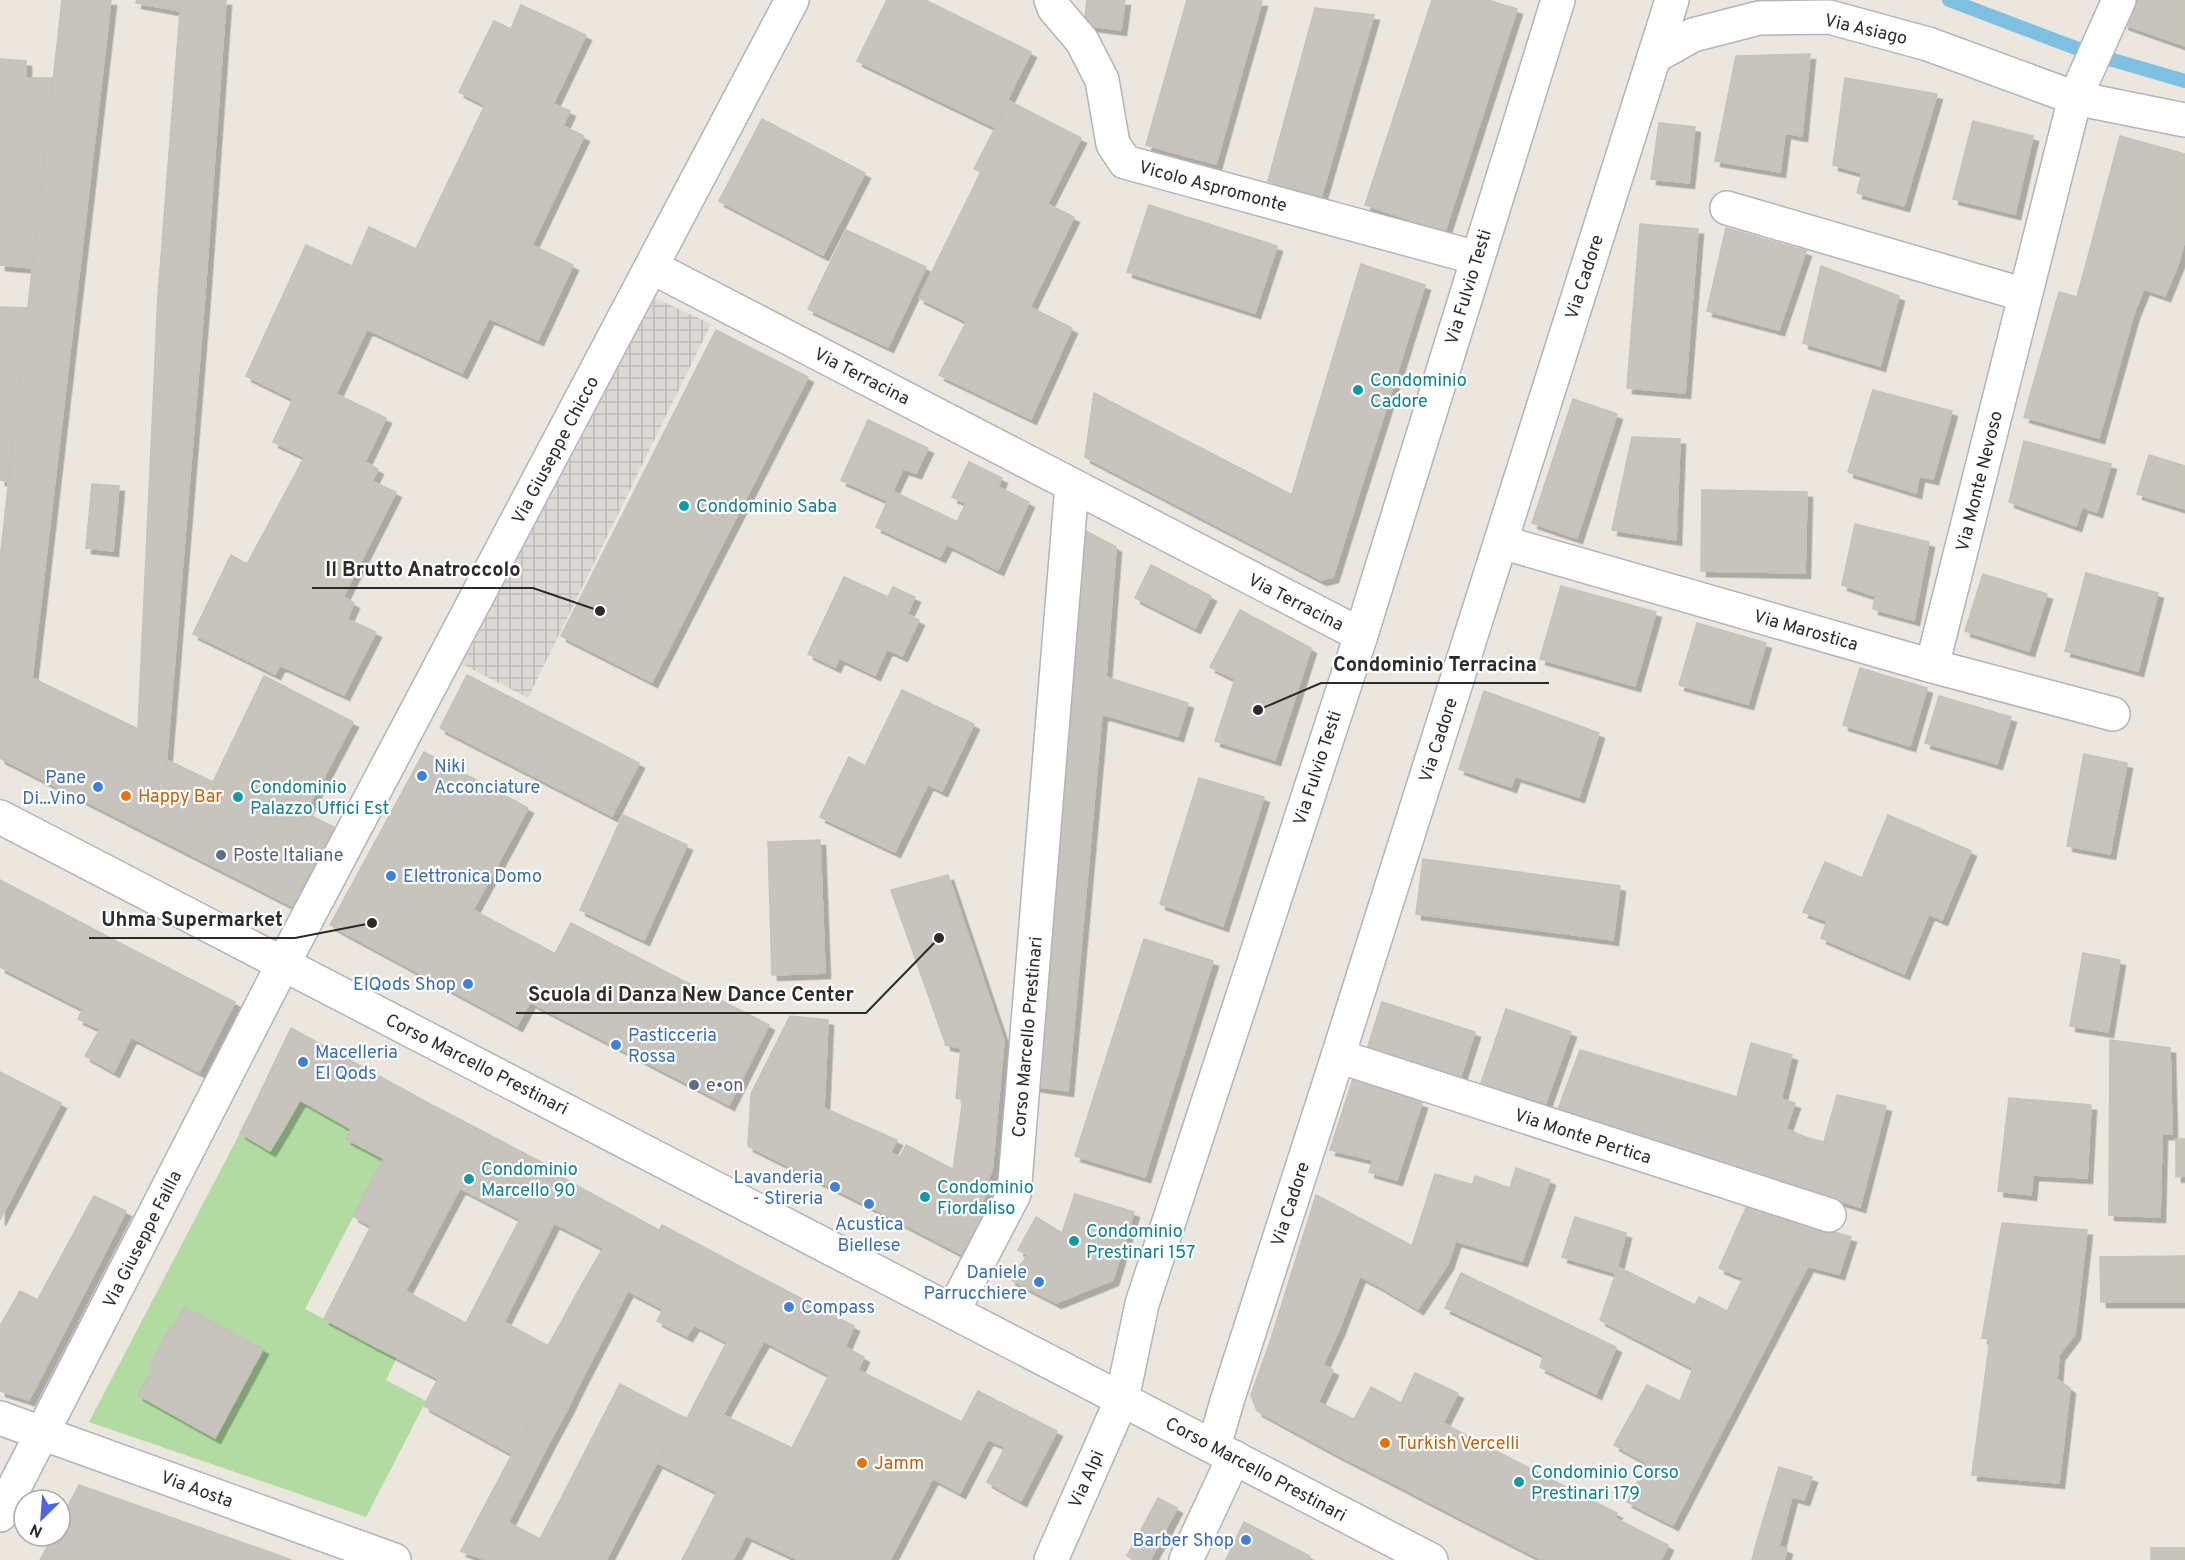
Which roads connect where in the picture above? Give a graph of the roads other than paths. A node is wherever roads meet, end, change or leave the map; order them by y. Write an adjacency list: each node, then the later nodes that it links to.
1 (792, 0): 11 (street, Via Giuseppe Chicco)
2 (1051, 0): 10 (street, Vicolo Aspromonte)
3 (1558, 0): 10 (street, Via Fulvio Testi)
4 (1672, 0): 6 (street, Via Cadore)
5 (2119, 0): 7 (street)
6 (1654, 57): 7 (street, Via Asiago); 14 (street, Via Cadore)
7 (2075, 98): 8 (street, Via Asiago); 12 (street, Via Monte Nevoso)
8 (2185, 120)
9 (1727, 208): 12 (street)
10 (1477, 258): 15 (street, Via Fulvio Testi)
11 (652, 267): 13 (street, Via Terracina); 19 (street, Via Giuseppe Chicco)
12 (2025, 295): 16 (street, Via Monte Nevoso)
13 (1072, 485): 15 (street, Via Terracina); 22 (street, Corso Marcello Prestinari)
14 (1500, 542): 16 (street, Via Marostica); 20 (street, Via Cadore)
15 (1361, 635): 23 (street, Via Fulvio Testi)
16 (1932, 666): 17 (street, Via Marostica)
17 (2113, 714)
18 (0, 817): 19 (street, Corso Marcello Prestinari)
19 (283, 964): 22 (street, Corso Marcello Prestinari); 25 (street, Via Giuseppe Failla)
20 (1338, 1056): 21 (street, Via Monte Pertica); 26 (street, Via Cadore)
21 (1829, 1215)
22 (953, 1311): 23 (street, Corso Marcello Prestinari)
23 (1122, 1399): 26 (street, Corso Marcello Prestinari); 29 (street, Via Alpi)
24 (0, 1418): 25 (street, Via Aosta)
25 (42, 1433): 27 (street, Via Giuseppe Failla); 28 (street, Via Aosta)
26 (1225, 1452): 30 (street, Via Cadore); 31 (street, Corso Marcello Prestinari)
27 (0, 1515)
28 (394, 1560)
29 (1051, 1560)
30 (1186, 1560)
31 (1431, 1560)

